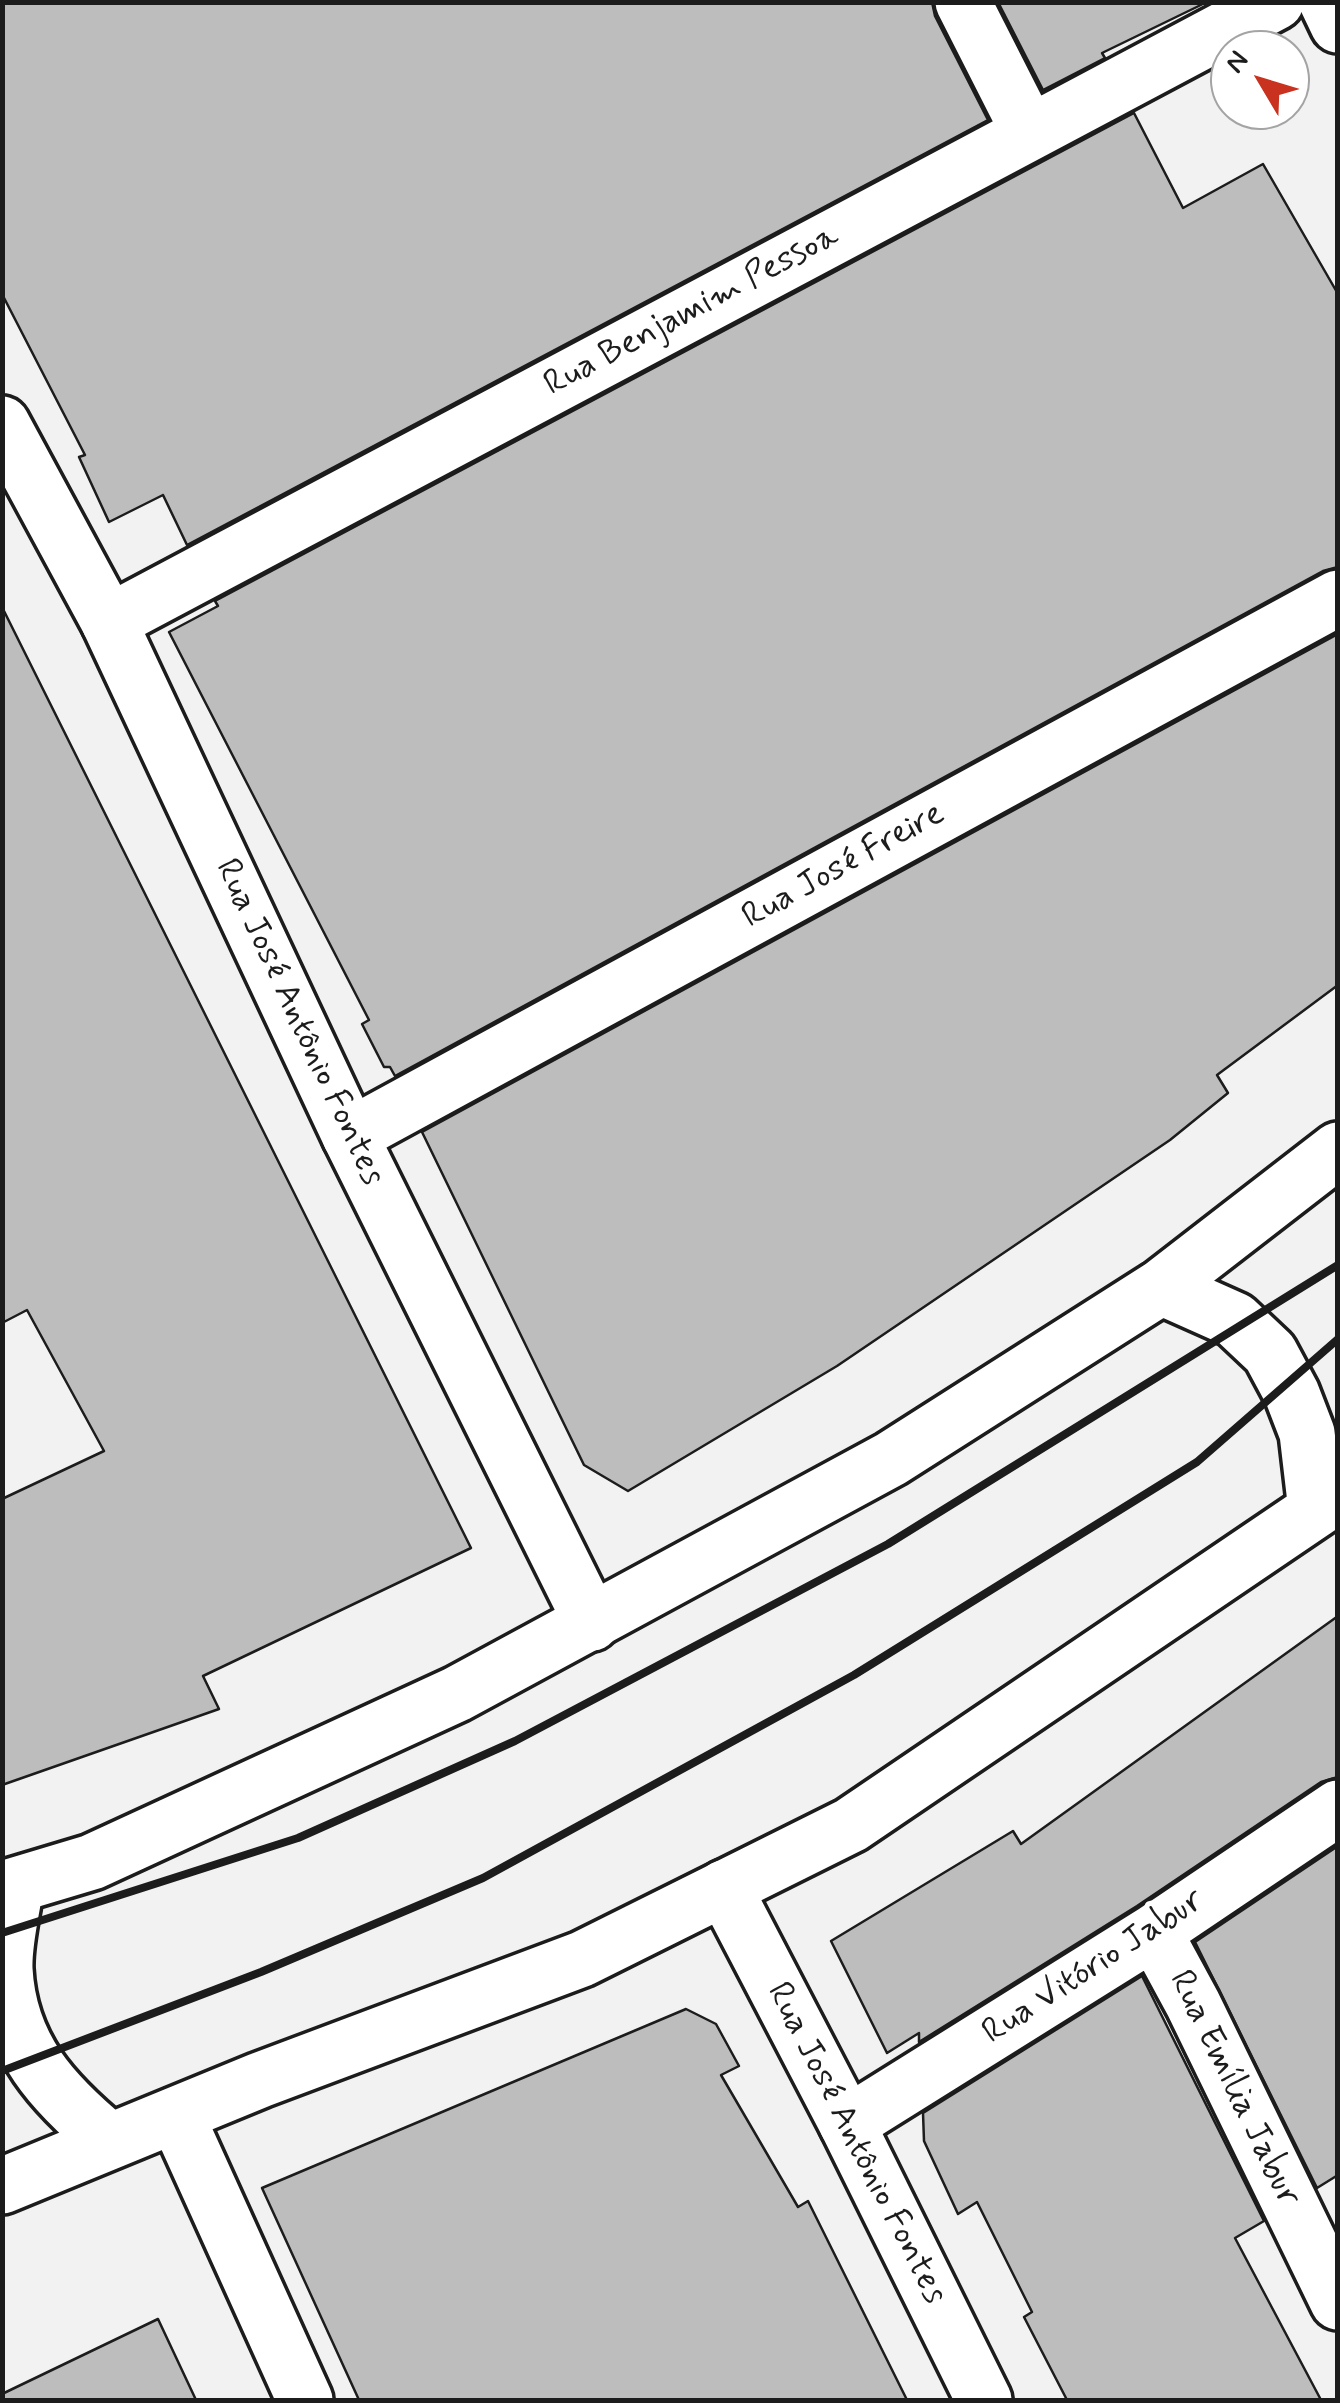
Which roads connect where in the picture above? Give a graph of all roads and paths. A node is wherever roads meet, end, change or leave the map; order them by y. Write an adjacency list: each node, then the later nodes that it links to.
1 (963, 2): 5 (street)
2 (1276, 2): 5 (street, Rua Benjamim Pessoa)
3 (1327, 2): 4 (street)
4 (1338, 25)
5 (1029, 132): 8 (street, Rua Benjamim Pessoa)
6 (2, 424): 8 (street, Rua José Antônio Fontes)
7 (1338, 598): 9 (street, Rua José Freire)
8 (109, 622): 9 (street, Rua José Antônio Fontes)
9 (350, 1136): 13 (street, Rua José Antônio Fontes)
10 (1338, 1150): 11 (street)
11 (1161, 1287): 12 (street); 13 (street)
12 (1327, 1502): 16 (street)
13 (592, 1623): 15 (street)
14 (1338, 1808): 17 (street, Rua Vitório Jabur)
15 (9, 1886): 20 (street)
16 (724, 1888): 18 (street); 19 (street, Rua José Antônio Fontes)
17 (1154, 1932): 19 (street, Rua Vitório Jabur); 22 (street, Rua Emília Jabur)
18 (176, 2115): 20 (street); 23 (street)
19 (847, 2124): 24 (street, Rua José Antônio Fontes)
20 (110, 2141): 21 (street)
21 (2, 2186)
22 (1338, 2302)
23 (305, 2400)
24 (984, 2400)

